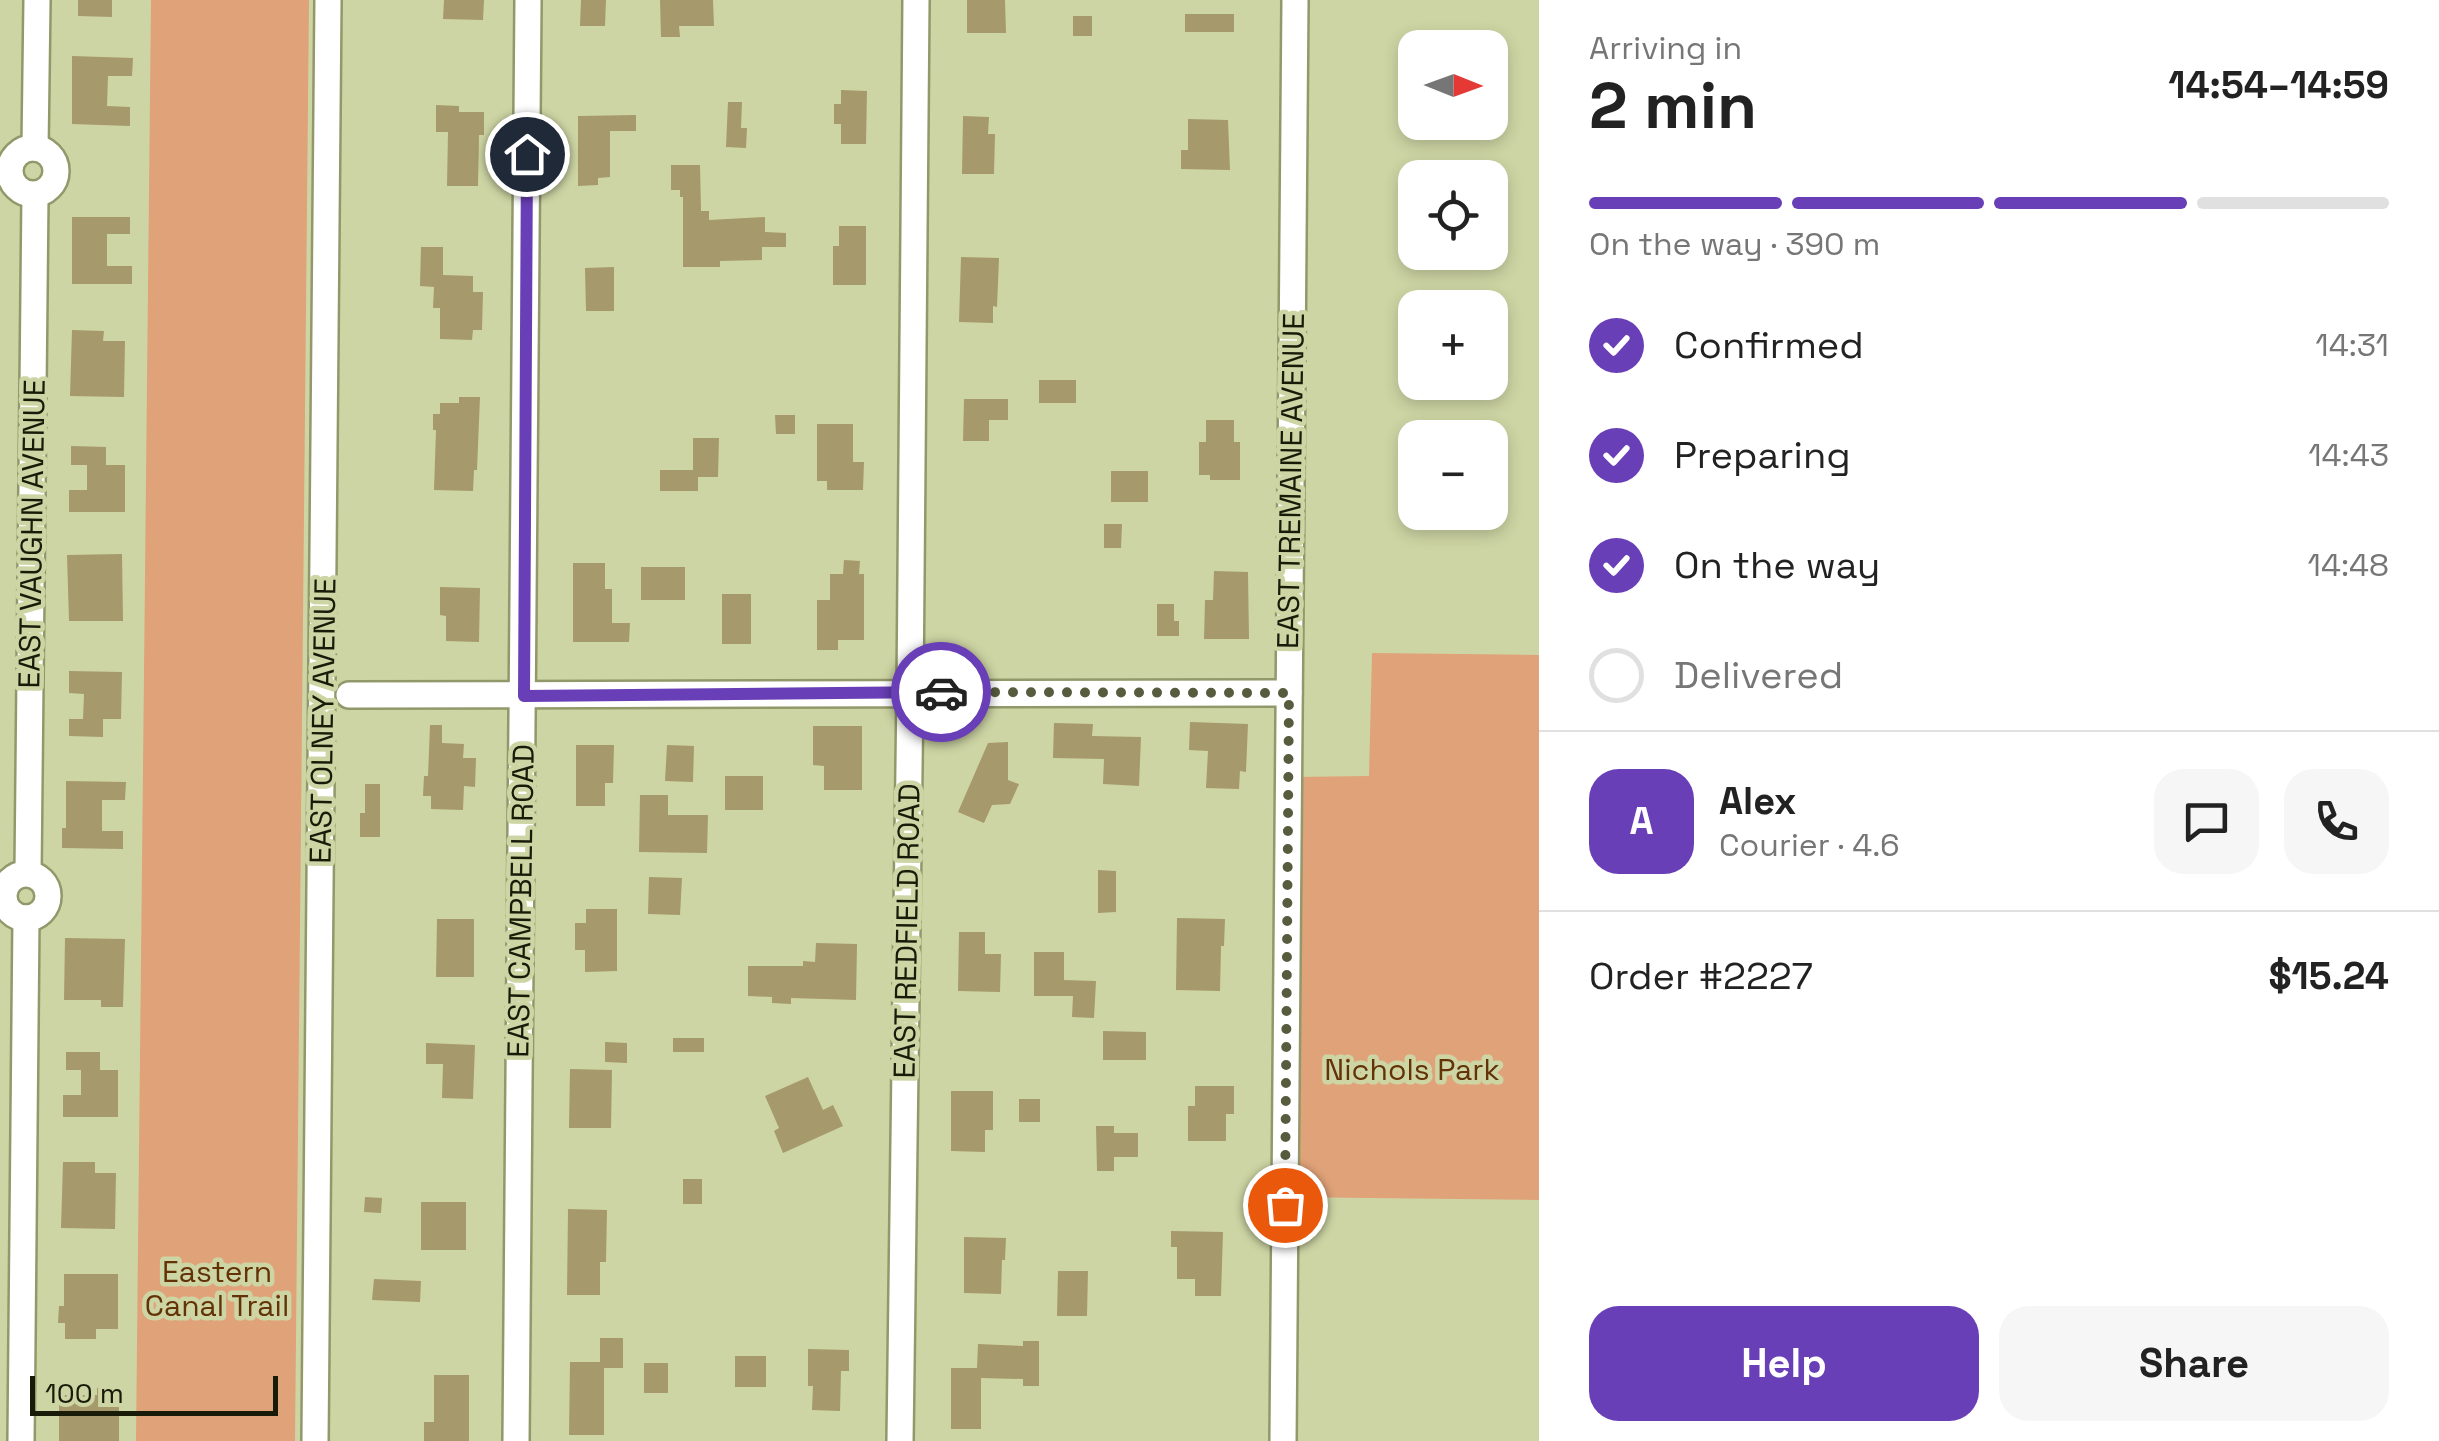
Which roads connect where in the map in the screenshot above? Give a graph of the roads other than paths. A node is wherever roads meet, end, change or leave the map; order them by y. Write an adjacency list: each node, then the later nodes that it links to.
1 (37, 0): 6 (street)
2 (328, 0): 17 (street, EAST OLNEY AVENUE)
3 (528, 0): 12 (street, EAST CAMPBELL ROAD)
4 (916, 0): 9 (street, EAST REDFIELD ROAD)
5 (1295, 0): 10 (street, EAST TREMAINE AVENUE)
6 (35, 148): 7 (street); 8 (street, EAST VAUGHN AVENUE)
7 (5, 176): 8 (street)
8 (35, 195): 13 (street, EAST VAUGHN AVENUE)
9 (910, 692): 10 (street); 12 (street); 19 (street, EAST REDFIELD ROAD)
10 (1289, 693): 20 (street, EAST TREMAINE AVENUE)
11 (349, 695): 12 (street)
12 (524, 696): 18 (street, EAST CAMPBELL ROAD)
13 (28, 873): 14 (street); 15 (street, EAST VAUGHN AVENUE)
14 (2, 897): 15 (street)
15 (26, 918): 16 (street, EAST VAUGHN AVENUE)
16 (21, 1441)
17 (315, 1441)
18 (516, 1441)
19 (900, 1441)
20 (1283, 1441)

